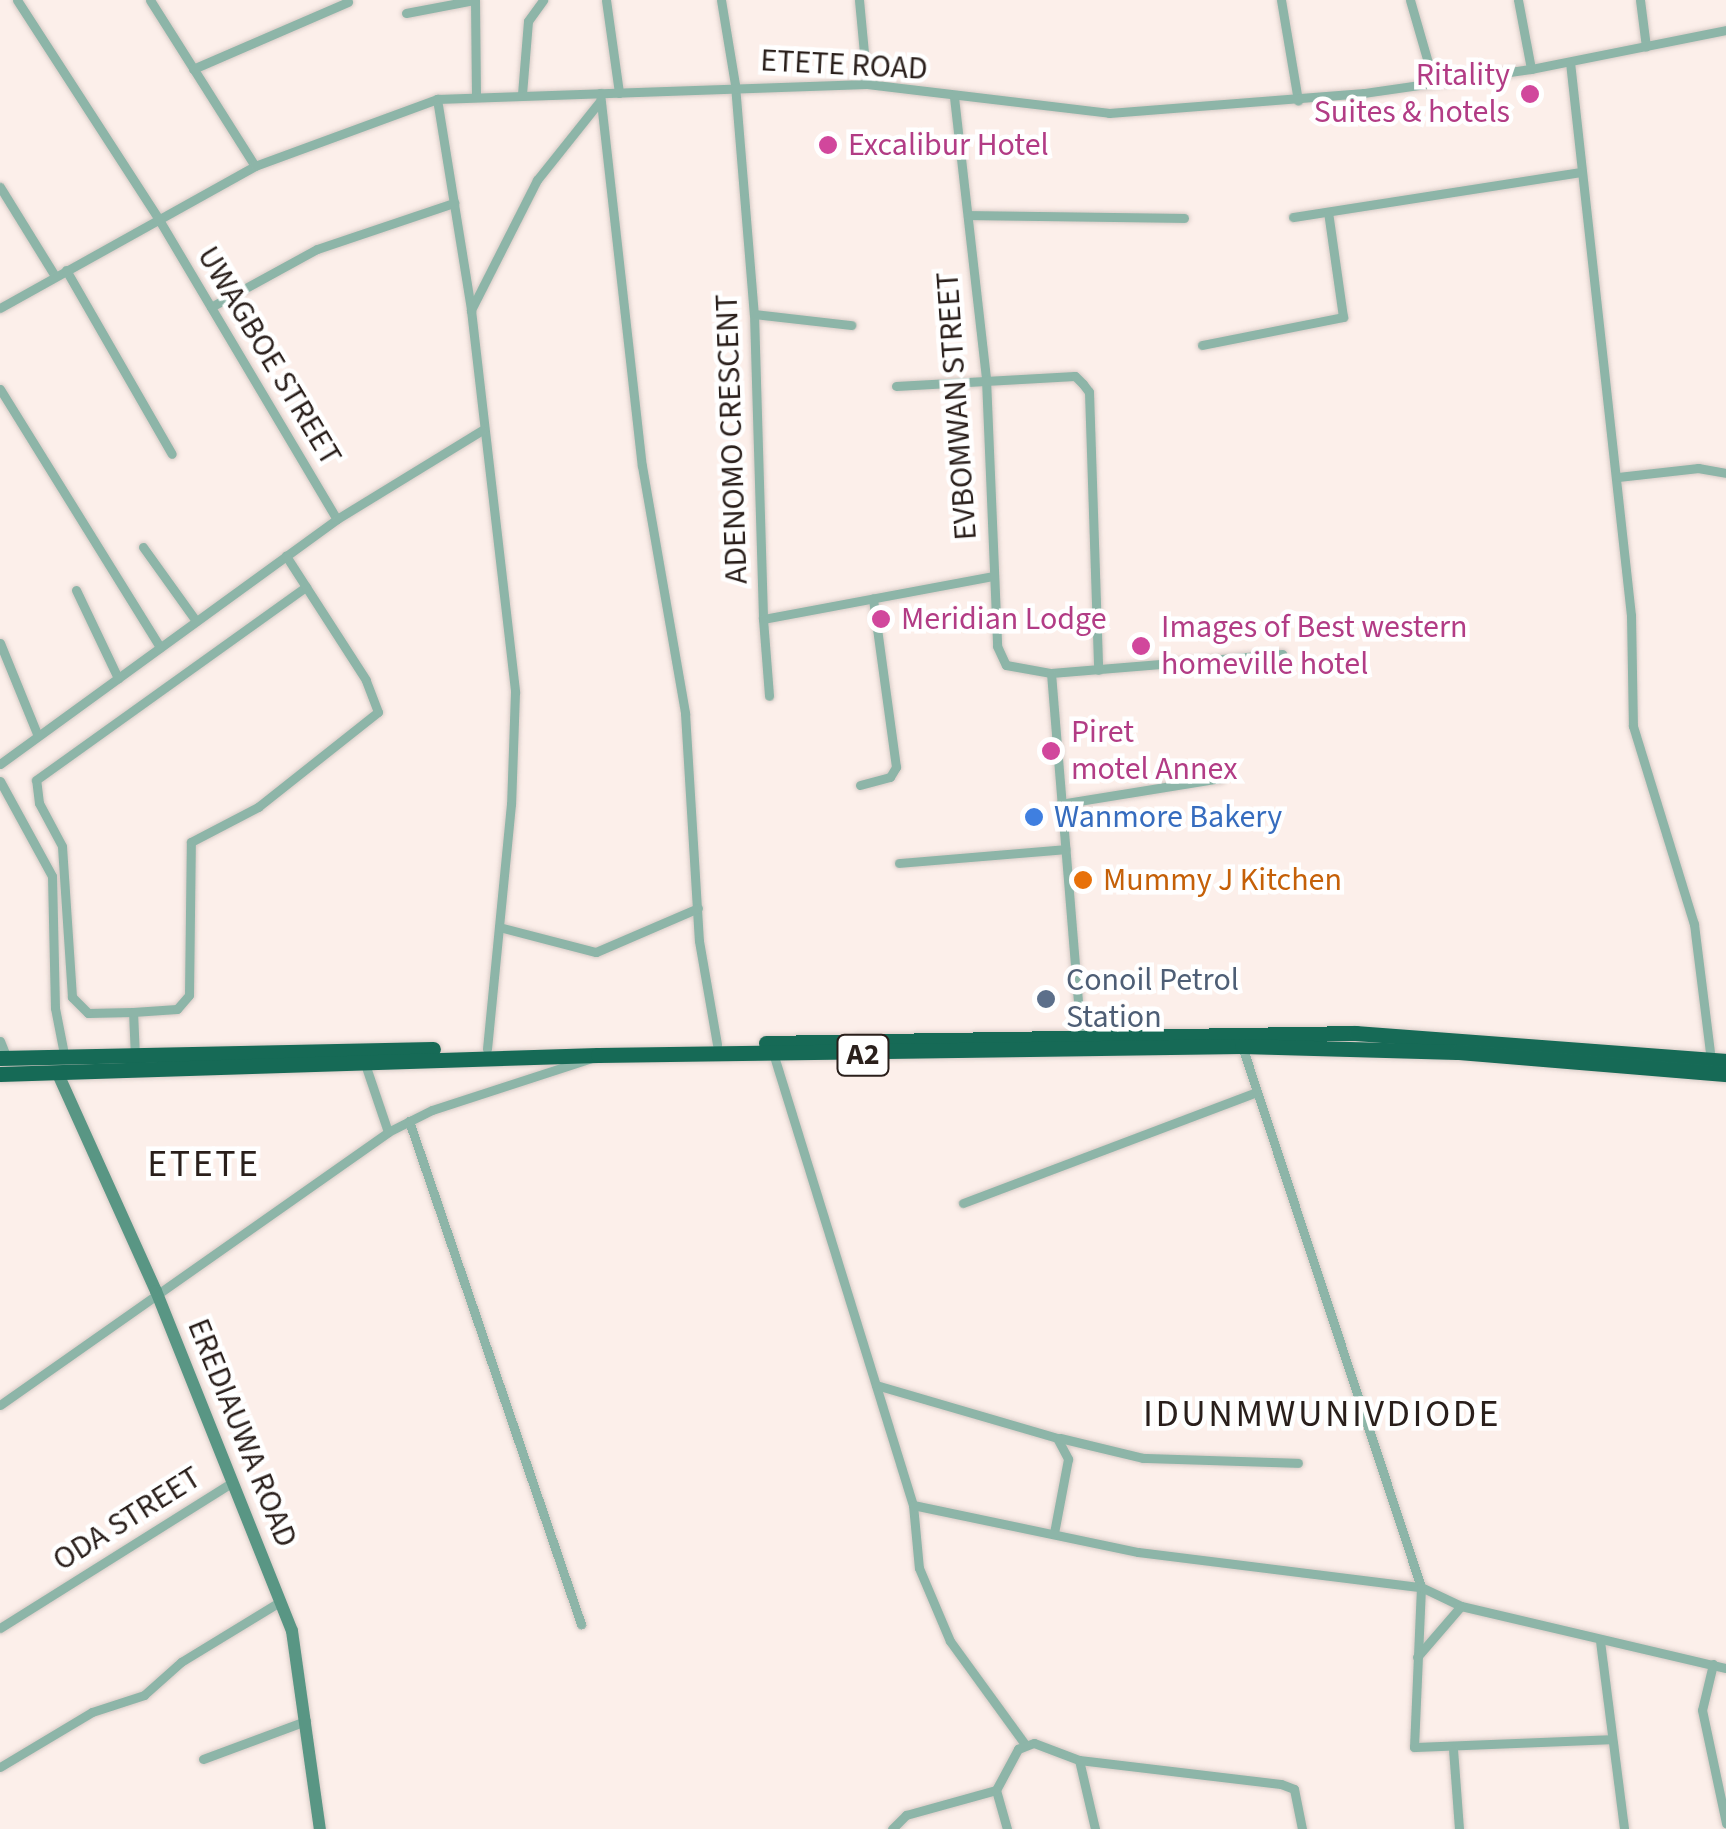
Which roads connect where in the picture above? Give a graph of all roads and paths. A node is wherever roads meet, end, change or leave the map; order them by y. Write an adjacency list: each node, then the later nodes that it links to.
1 (17, 0): 36 (street, UWAGBOE STREET)
2 (150, 0): 17 (street)
3 (475, 0): 13 (street); 24 (street)
4 (543, 0): 23 (street)
5 (606, 0): 22 (street)
6 (722, 0): 20 (street, ADENOMO CRESCENT)
7 (858, 0): 21 (street)
8 (1282, 0): 28 (street)
9 (1410, 0): 19 (street)
10 (1518, 0): 18 (street)
11 (1640, 0): 15 (street)
12 (348, 2): 17 (street)
13 (406, 13)
14 (1726, 30): 15 (street, ETETE ROAD)
15 (1646, 47): 16 (street, ETETE ROAD)
16 (1570, 62): 18 (street, ETETE ROAD); 30 (street)
17 (194, 69): 29 (street)
18 (1531, 69): 19 (street, ETETE ROAD)
19 (1434, 83): 28 (street, ETETE ROAD)
20 (736, 84): 21 (street, ETETE ROAD); 22 (street, ETETE ROAD); 43 (street, ADENOMO CRESCENT)
21 (867, 84): 26 (street, ETETE ROAD)
22 (619, 92): 25 (street, ETETE ROAD)
23 (522, 94): 24 (street, ETETE ROAD); 25 (street, ETETE ROAD)
24 (476, 95): 27 (street, ETETE ROAD)
25 (600, 97): 42 (street); 77 (street)
26 (954, 97): 28 (street, ETETE ROAD); 34 (street, EVBOMWAN STREET)
27 (437, 99): 29 (street, ETETE ROAD); 32 (street)
28 (1298, 101)
29 (255, 166): 36 (street, ETETE ROAD)
30 (1579, 172): 33 (street); 52 (street)
31 (0, 187): 39 (street)
32 (454, 203): 40 (street); 42 (street)
33 (1328, 212): 35 (street); 45 (street)
34 (968, 215): 37 (street); 46 (street, EVBOMWAN STREET)
35 (1292, 217)
36 (158, 218): 38 (street, ETETE ROAD); 40 (street, UWAGBOE STREET)
37 (1184, 218)
38 (66, 270): 39 (street, ETETE ROAD); 50 (street)
39 (54, 276): 41 (street, ETETE ROAD)
40 (211, 307): 53 (street, UWAGBOE STREET)
41 (0, 308)
42 (471, 310): 49 (street)
43 (754, 314): 44 (street); 60 (street, ADENOMO CRESCENT)
44 (851, 324)
45 (1202, 345)
46 (986, 378): 47 (street); 56 (street, EVBOMWAN STREET); 65 (street)
47 (896, 386)
48 (0, 389): 63 (street)
49 (482, 430): 53 (street); 78 (street)
50 (172, 454)
51 (1726, 473): 52 (street)
52 (1618, 477): 90 (street)
53 (337, 519): 55 (street)
54 (143, 547): 61 (street)
55 (286, 556): 57 (street); 61 (street)
56 (992, 576): 59 (street, ADENOMO CRESCENT); 66 (street, EVBOMWAN STREET)
57 (306, 587): 79 (street); 79 (street)
58 (76, 590): 67 (street)
59 (873, 599): 60 (street, ADENOMO CRESCENT); 73 (street)
60 (763, 620): 68 (street)
61 (196, 621): 63 (street)
62 (0, 643): 69 (street)
63 (160, 647): 67 (street)
64 (1282, 654): 65 (street, EVBOMWAN STREET)
65 (1098, 670): 66 (street, EVBOMWAN STREET)
66 (1051, 673): 74 (street)
67 (118, 678): 69 (street)
68 (770, 696)
69 (38, 736): 70 (street)
70 (0, 764)
71 (1222, 778): 74 (street)
72 (0, 782): 92 (street)
73 (860, 784)
74 (1060, 804): 75 (street)
75 (1065, 849): 76 (street); 80 (street)
76 (899, 862)
77 (698, 908): 78 (street); 82 (street)
78 (498, 927): 84 (street)
79 (133, 1012): 89 (street)
80 (1081, 1036): 82 (highway, A2); 85 (highway, A2)
81 (0, 1041): 88 (street)
82 (717, 1044): 84 (highway, A2)
83 (1242, 1046): 85 (highway, A2); 86 (highway, A2); 95 (street)
84 (486, 1049): 89 (highway, A2)
85 (1530, 1051): 90 (highway, A2); 94 (highway, A2)
86 (773, 1053): 87 (highway, A2); 100 (street)
87 (598, 1055): 91 (highway, A2); 96 (street)
88 (3, 1058): 92 (highway, A2)
89 (135, 1060): 92 (highway, A2)
90 (1719, 1060)
91 (364, 1061): 92 (highway, A2); 97 (street)
92 (62, 1067): 93 (highway, A2); 99 (street, EREDIAUWA ROAD)
93 (0, 1074)
94 (1726, 1074)
95 (1256, 1092): 98 (street); 107 (street)
96 (409, 1121): 97 (street); 110 (street)
97 (388, 1132): 99 (street)
98 (964, 1203)
99 (156, 1291): 101 (street); 104 (street, EREDIAUWA ROAD)
100 (876, 1385): 102 (street); 105 (street)
101 (0, 1406)
102 (1057, 1438): 103 (street); 106 (street)
103 (1298, 1463)
104 (230, 1484): 108 (street, EREDIAUWA ROAD); 111 (street, ODA STREET)
105 (913, 1505): 106 (street); 118 (street)
106 (1054, 1533): 107 (street)
107 (1421, 1587): 109 (street); 113 (street)
108 (281, 1601): 116 (street, EREDIAUWA ROAD); 122 (street)
109 (1461, 1606): 112 (street); 113 (street)
110 (581, 1624)
111 (0, 1628)
112 (1600, 1641): 114 (street); 117 (street)
113 (1416, 1659): 119 (street)
114 (1713, 1664): 115 (street); 124 (street)
115 (1726, 1668)
116 (306, 1720): 120 (street); 125 (street, EREDIAUWA ROAD)
117 (1611, 1739): 119 (street); 131 (street)
118 (1024, 1743): 121 (street); 123 (street)
119 (1453, 1749): 130 (street)
120 (204, 1759)
121 (1078, 1760): 128 (street); 129 (street)
122 (0, 1767)
123 (996, 1790): 126 (street); 127 (street)
124 (1726, 1822)
125 (320, 1829)
126 (892, 1829)
127 (1008, 1829)
128 (1095, 1829)
129 (1302, 1829)
130 (1459, 1829)
131 (1624, 1829)

